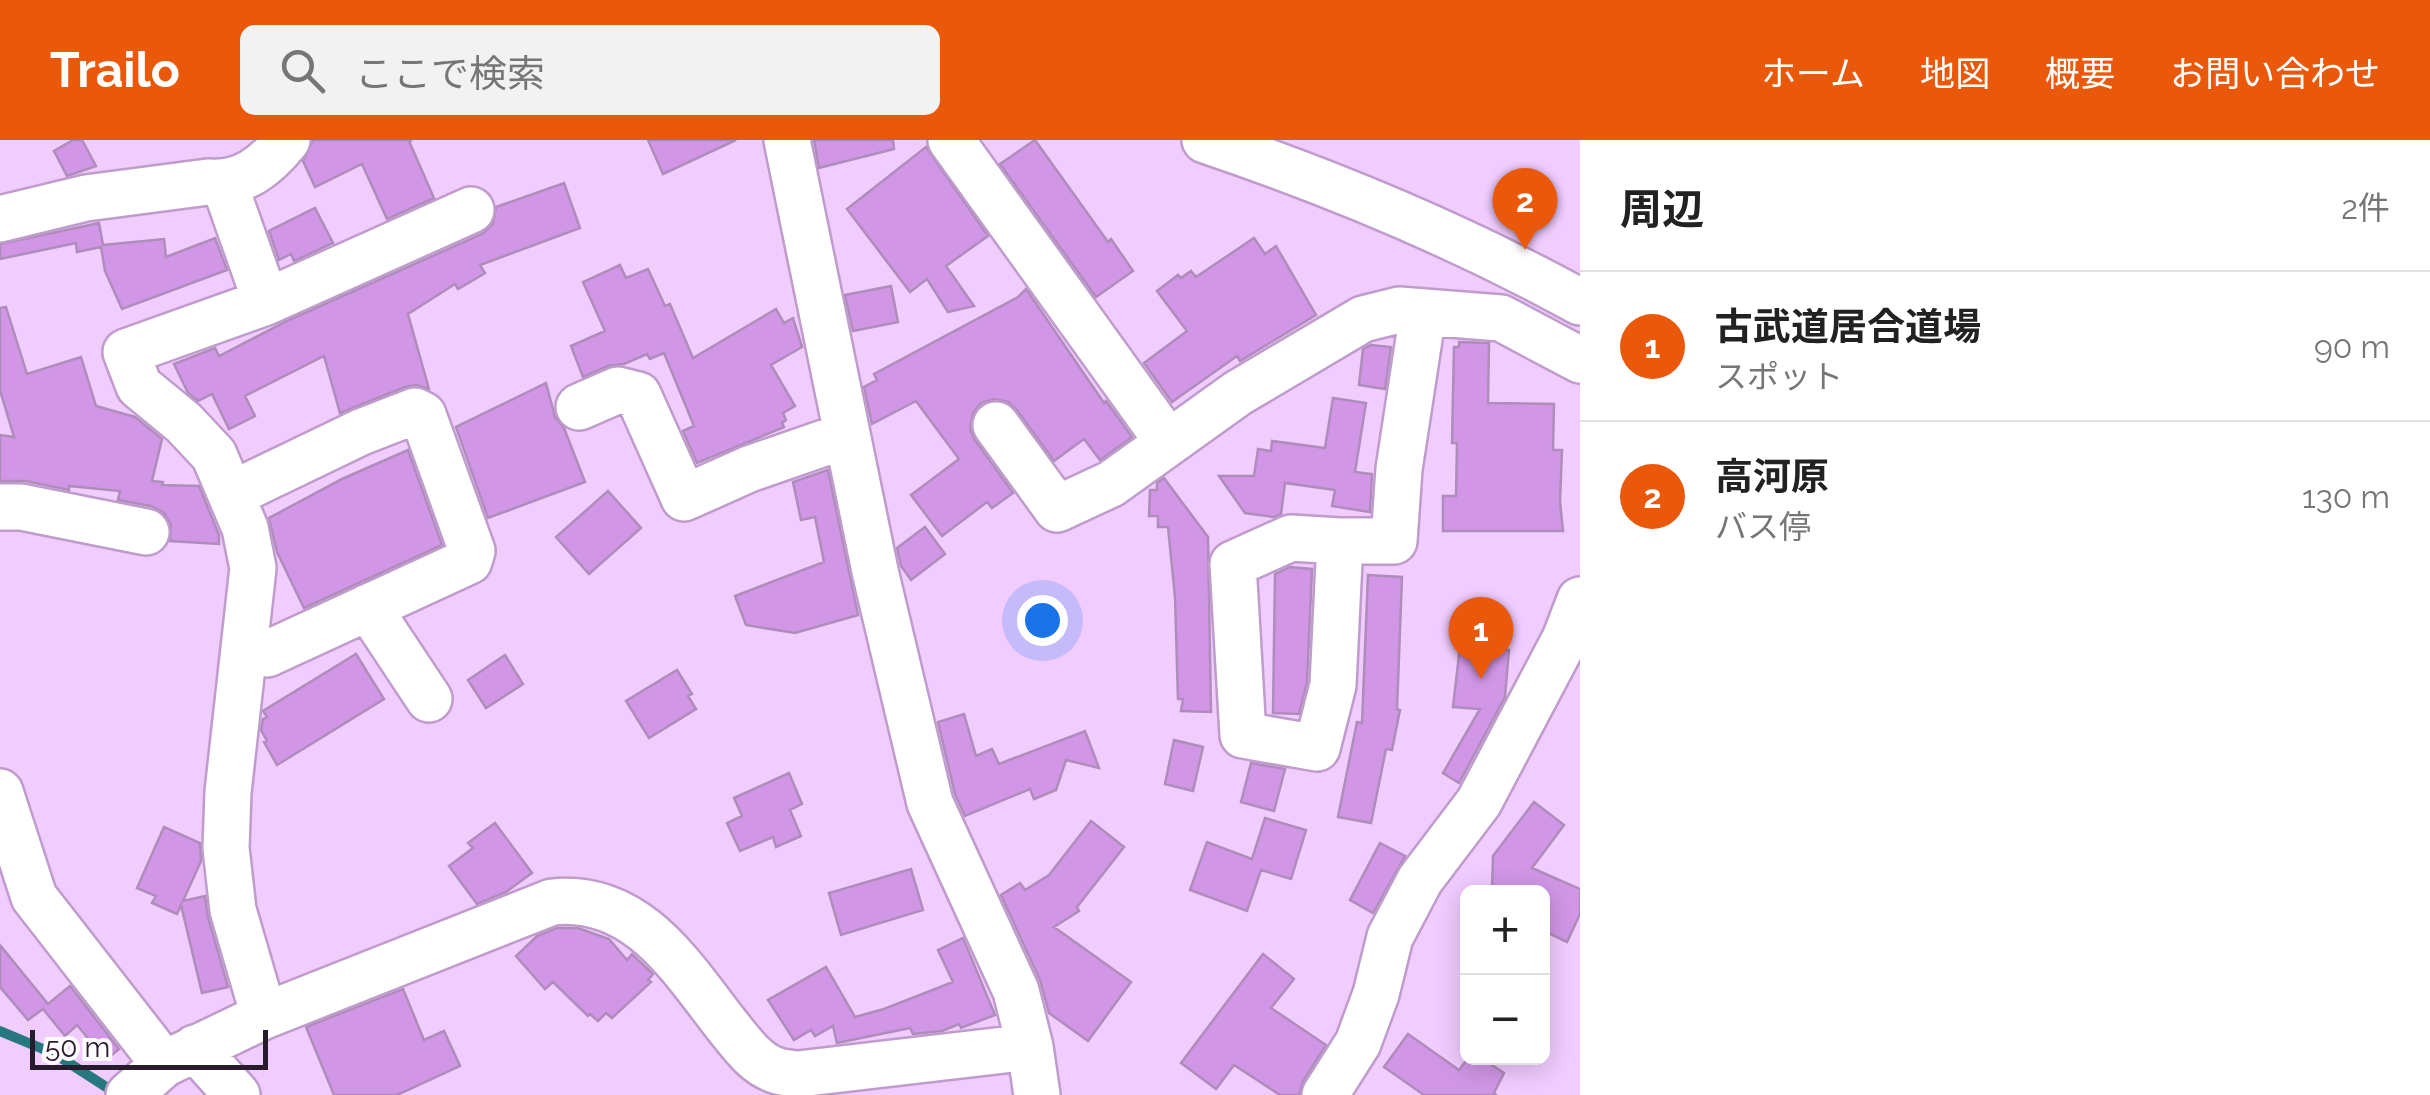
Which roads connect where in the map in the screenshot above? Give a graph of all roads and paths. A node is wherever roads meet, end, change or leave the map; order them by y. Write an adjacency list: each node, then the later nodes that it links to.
1 (287, 140): 5 (street)
2 (787, 140): 14 (street)
3 (950, 140): 15 (street)
4 (1205, 140): 9 (street)
5 (224, 183): 7 (street); 8 (street)
6 (470, 210): 8 (street)
7 (0, 219)
8 (266, 302): 16 (street)
9 (1580, 302)
10 (1423, 313): 11 (street); 15 (street); 19 (street)
11 (1580, 360)
12 (580, 407): 14 (street)
13 (996, 424): 15 (street)
14 (847, 435): 26 (street)
15 (1168, 442)
16 (232, 494): 21 (street); 22 (street)
17 (0, 507): 18 (street)
18 (146, 532)
19 (1340, 541): 19 (street)
20 (1580, 600): 30 (street)
21 (368, 607): 22 (street); 23 (street)
22 (245, 651): 25 (street)
23 (429, 698)
24 (0, 792): 27 (street)
25 (264, 1016): 26 (street); 27 (street)
26 (1030, 1047): 29 (street)
27 (156, 1074): 28 (street)
28 (237, 1095)
29 (1038, 1095)
30 (1324, 1095)

